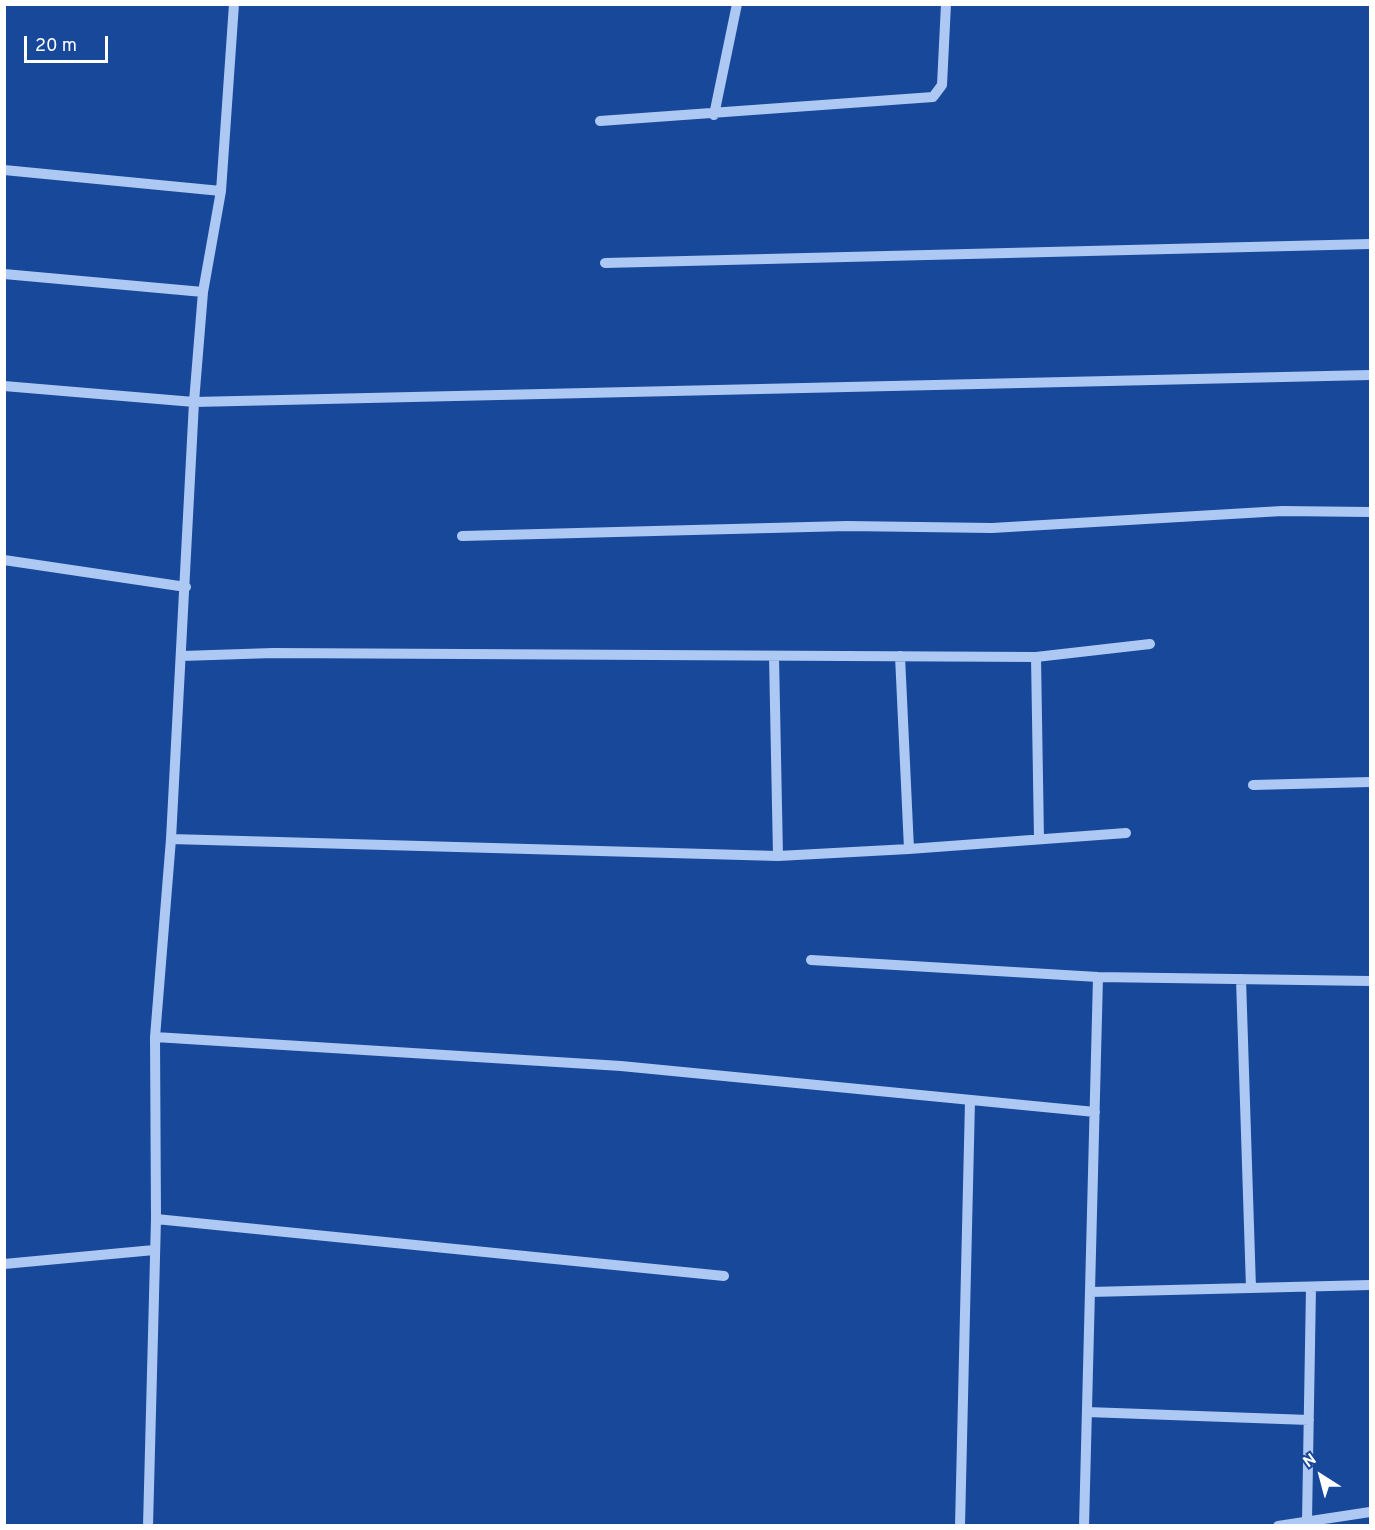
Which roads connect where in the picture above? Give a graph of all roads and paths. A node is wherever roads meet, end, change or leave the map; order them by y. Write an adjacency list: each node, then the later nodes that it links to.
1 (234, 4): 7 (street)
2 (737, 4): 4 (street)
3 (946, 4): 4 (street)
4 (714, 115): 5 (street)
5 (600, 121)
6 (4, 170): 7 (street)
7 (221, 191): 11 (street)
8 (1371, 244): 9 (street)
9 (605, 263)
10 (4, 274): 11 (street)
11 (203, 292): 14 (street)
12 (1371, 375): 14 (street)
13 (4, 386): 14 (street)
14 (194, 402): 18 (street)
15 (1371, 512): 16 (street)
16 (462, 536)
17 (4, 560): 18 (street)
18 (186, 587): 20 (street)
19 (1150, 644): 23 (street)
20 (182, 656): 21 (street); 27 (street)
21 (774, 656): 22 (street); 30 (street)
22 (900, 657): 23 (street); 29 (street)
23 (1036, 657): 28 (street)
24 (1371, 782): 25 (street)
25 (1253, 785)
26 (1126, 832): 28 (street)
27 (171, 839): 30 (street); 35 (street)
28 (1039, 839): 29 (street)
29 (909, 849): 30 (street)
30 (778, 856)
31 (811, 960): 32 (street)
32 (1098, 977): 33 (street); 37 (street)
33 (1241, 979): 34 (street); 44 (street)
34 (1371, 981)
35 (155, 1036): 36 (street); 38 (street)
36 (970, 1101): 37 (street); 51 (street)
37 (1095, 1112): 45 (street)
38 (156, 1219): 39 (street); 41 (street)
39 (154, 1250): 40 (street); 50 (street)
40 (4, 1264)
41 (724, 1276)
42 (1371, 1286): 43 (street)
43 (1311, 1287): 44 (street); 47 (street)
44 (1251, 1288): 45 (street)
45 (1090, 1292): 46 (street)
46 (1087, 1412): 47 (street); 52 (street)
47 (1309, 1420): 49 (street)
48 (1371, 1512): 49 (street)
49 (1307, 1521): 53 (street)
50 (148, 1526)
51 (960, 1526)
52 (1084, 1526)
53 (1278, 1526)

